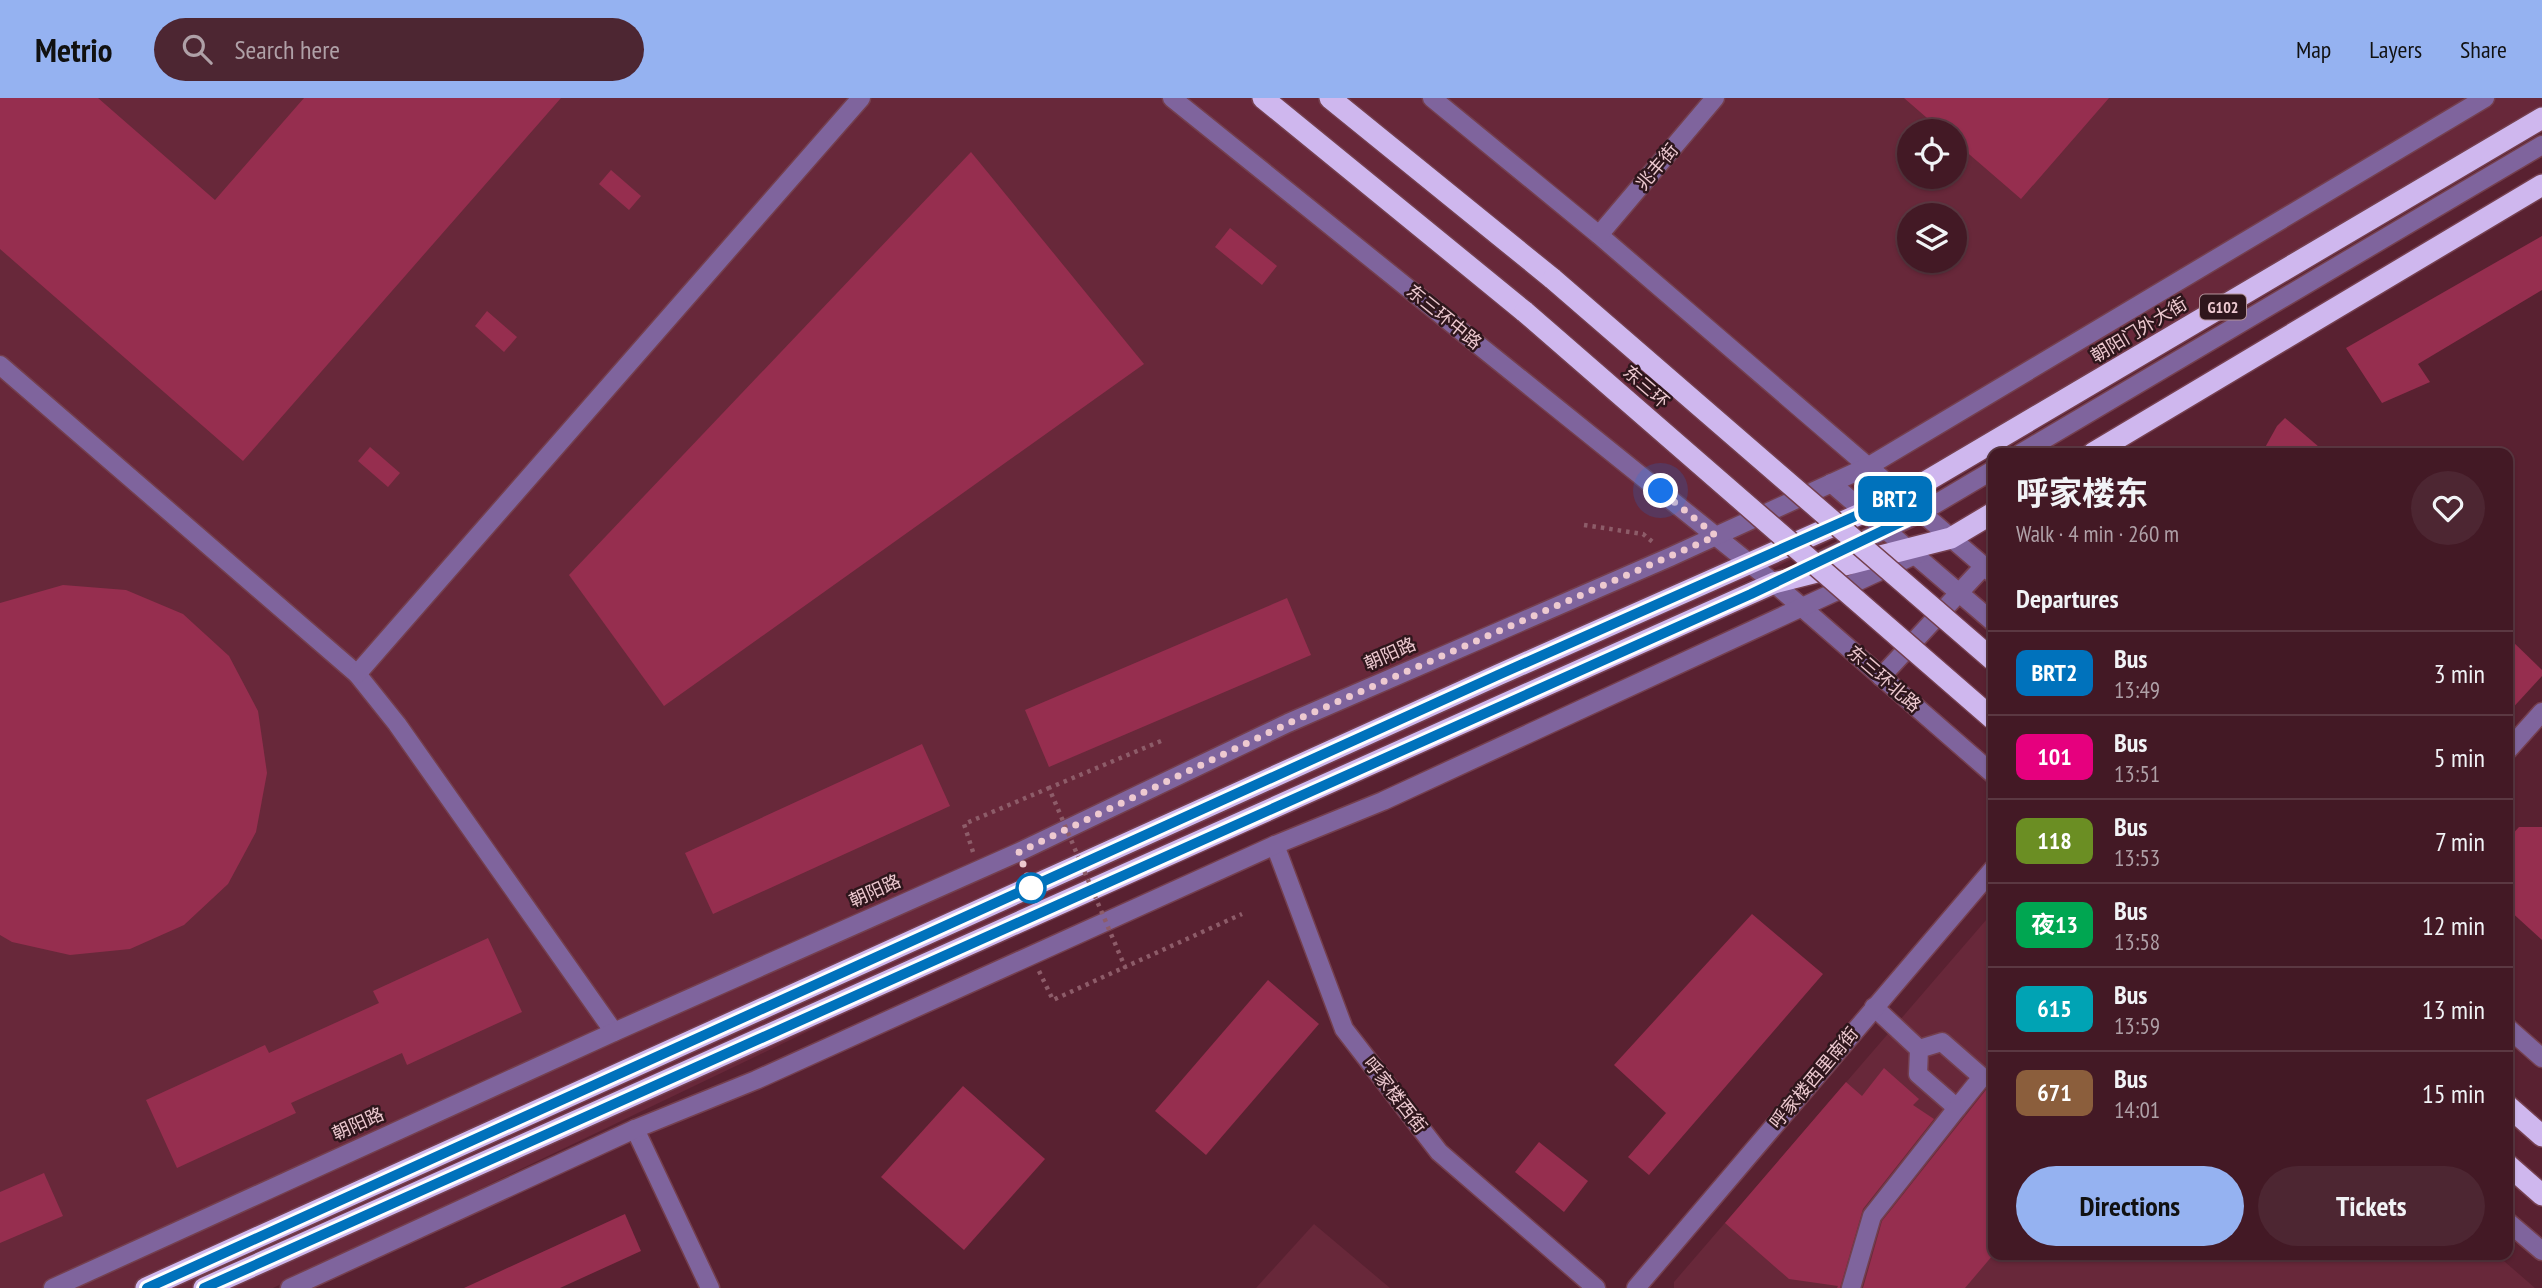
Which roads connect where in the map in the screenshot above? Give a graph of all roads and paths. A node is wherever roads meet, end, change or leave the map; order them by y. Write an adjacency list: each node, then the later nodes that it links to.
1 (861, 98): 34 (street)
2 (1172, 98): 23 (street, 东三环中路)
3 (1263, 98): 37 (highway, 东三环, bridge)
4 (1330, 98): 33 (highway, 东三环, bridge)
5 (1432, 98): 11 (street)
6 (1715, 98): 11 (street, 兆丰街)
7 (2485, 98): 15 (street, 朝阳门外大街)
8 (2542, 118): 18 (highway, 朝阳门外大街 / G102)
9 (2542, 145): 13 (street)
10 (2542, 184): 14 (highway)
11 (1599, 235): 15 (street)
12 (0, 365): 34 (street)
13 (2029, 448)
14 (2101, 448)
15 (1869, 466): 17 (street, 朝阳门外大街); 18 (street)
16 (1988, 473): 20 (street)
17 (1831, 483): 19 (street); 23 (street, 朝阳路)
18 (1903, 495): 19 (highway, G102); 20 (street)
19 (1866, 512): 22 (street); 26 (highway, G102)
20 (1922, 512): 22 (street); 24 (street)
21 (1988, 516): 24 (highway)
22 (1886, 529): 25 (street); 29 (street)
23 (1716, 536): 26 (street, 东三环中路); 43 (street, 朝阳路)
24 (1951, 538): 25 (highway); 27 (street)
25 (1912, 552): 29 (highway); 30 (street); 31 (street)
26 (1751, 564): 29 (street, 东三环北路); 62 (highway, G102)
27 (1988, 569)
28 (1988, 571): 30 (street)
29 (1774, 583): 31 (street, 东三环北路); 63 (highway)
30 (1959, 593): 32 (street); 35 (street)
31 (1801, 606): 35 (street, 东三环北路); 42 (street)
32 (1988, 618)
33 (1988, 656)
34 (357, 674): 49 (street)
35 (1881, 677): 40 (street, 东三环北路)
36 (2542, 712): 39 (street)
37 (1988, 715)
38 (1161, 741): 41 (path, bridge)
39 (2513, 744)
40 (1988, 770)
41 (1049, 788): 43 (path); 47 (path, bridge)
42 (1275, 845): 46 (street); 66 (street, 呼家楼西街)
43 (979, 869): 49 (street, 朝阳路)
44 (1988, 875): 48 (street, 呼家楼西里南街)
45 (1242, 914): 47 (path, bridge)
46 (1032, 955): 47 (path); 55 (street)
47 (1125, 967)
48 (1874, 1007): 51 (street); 67 (street, 呼家楼西里南街)
49 (614, 1032): 61 (street, 朝阳路)
50 (2513, 1032): 52 (street)
51 (1919, 1049): 53 (street); 53 (street)
52 (2542, 1058)
53 (1957, 1108): 68 (street)
54 (2513, 1110): 56 (highway)
55 (635, 1129): 64 (street); 65 (street)
56 (2542, 1136)
57 (2513, 1169): 58 (highway)
58 (2542, 1195)
59 (2513, 1226): 60 (street)
60 (2542, 1251)
61 (53, 1288)
62 (146, 1288)
63 (204, 1288)
64 (290, 1288)
65 (710, 1288)
66 (1596, 1288)
67 (1636, 1288)
68 (1852, 1288)

